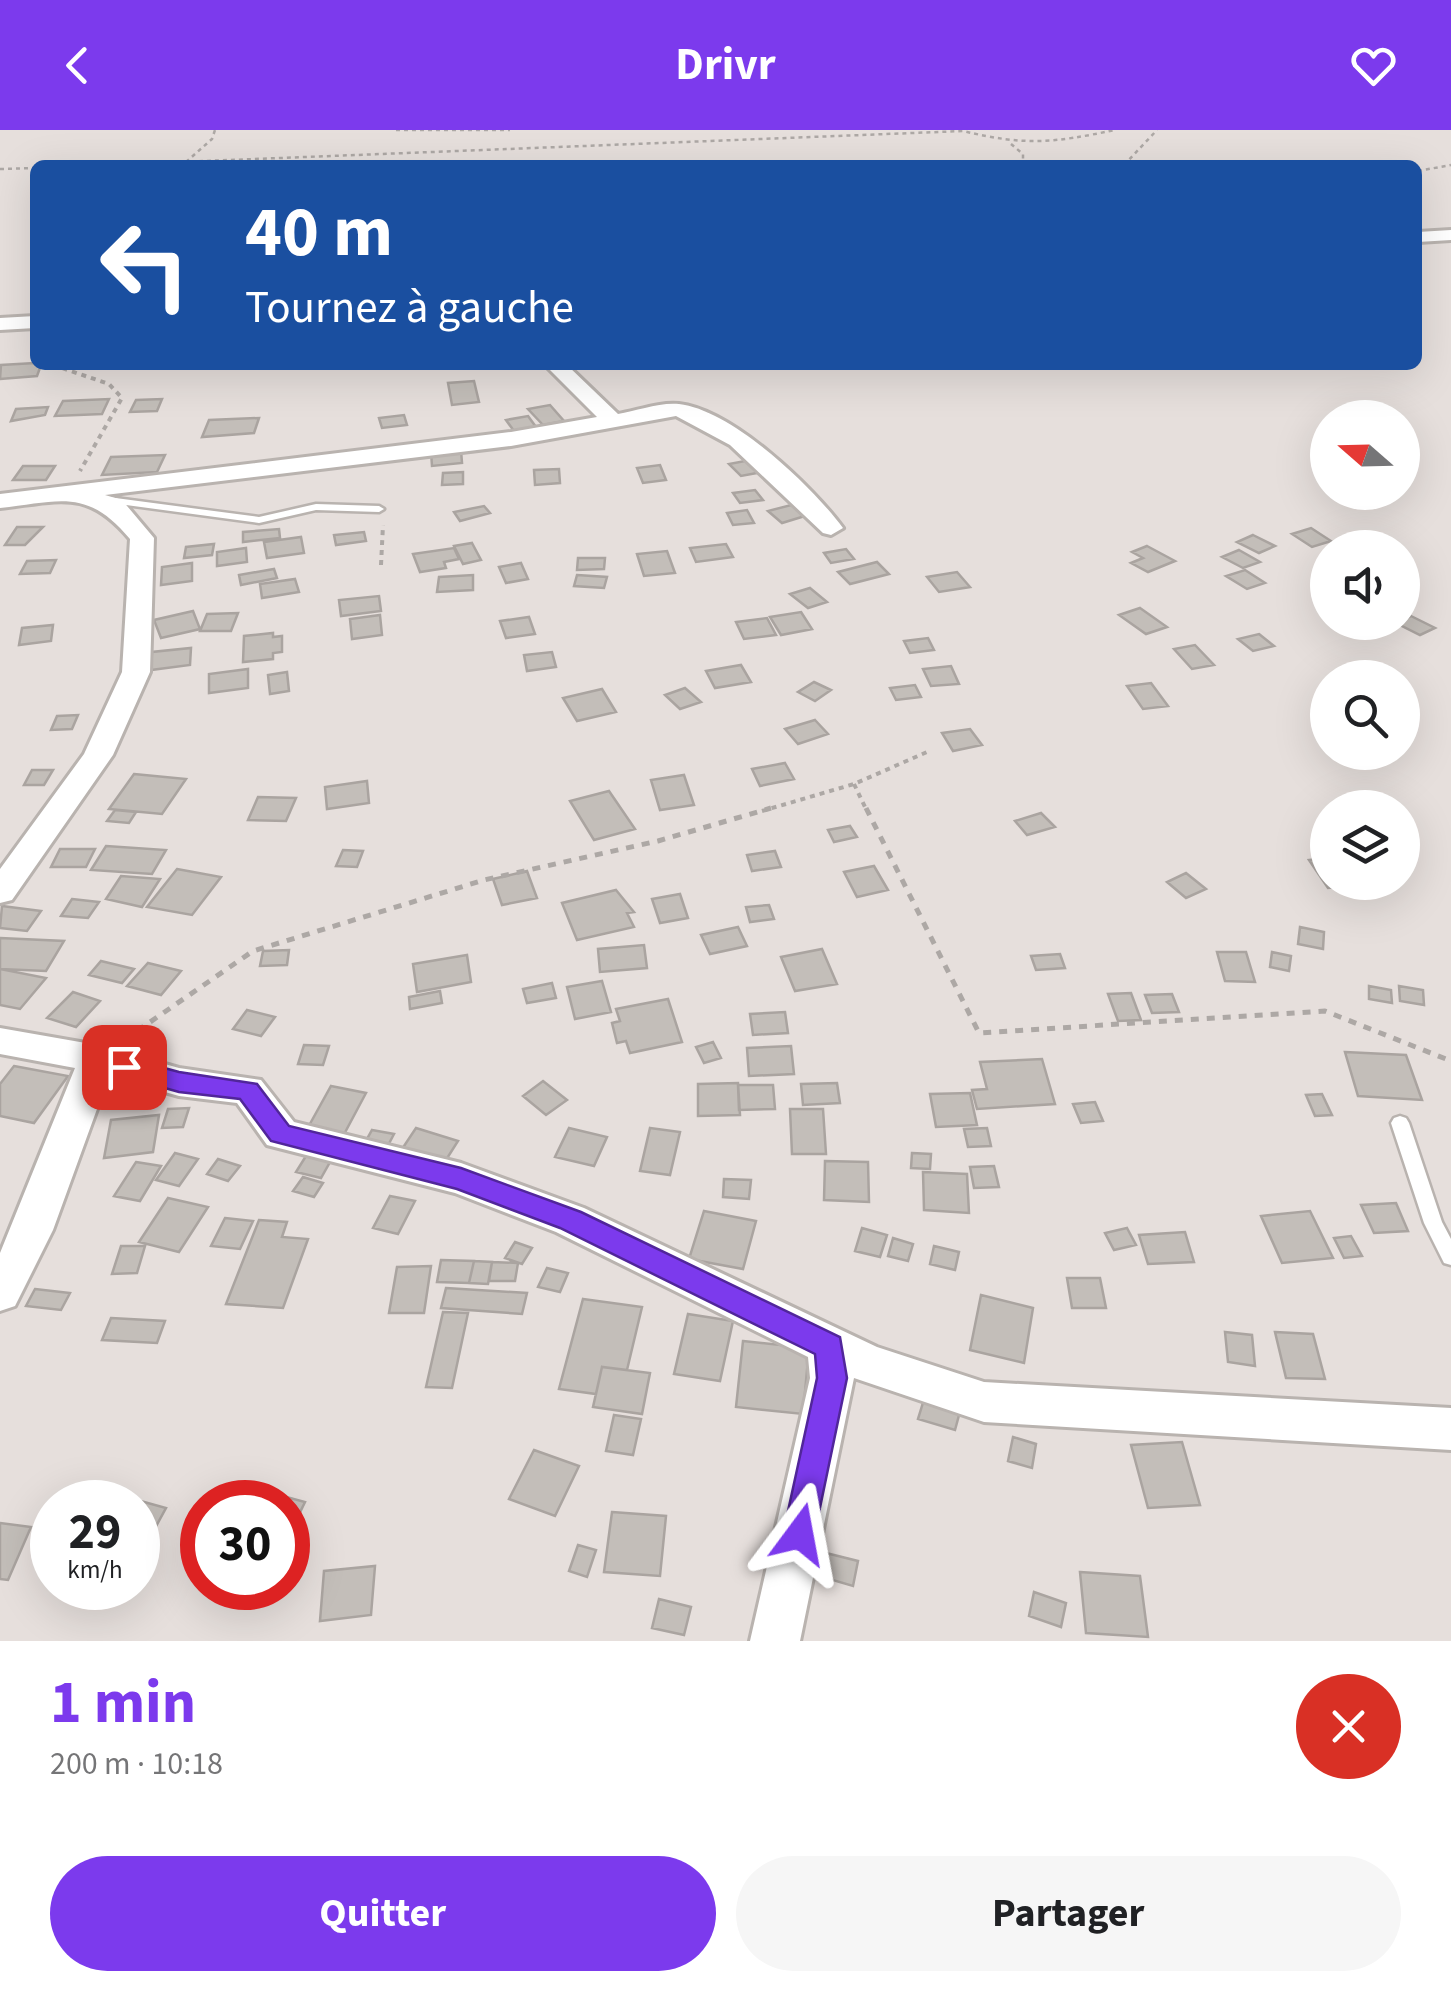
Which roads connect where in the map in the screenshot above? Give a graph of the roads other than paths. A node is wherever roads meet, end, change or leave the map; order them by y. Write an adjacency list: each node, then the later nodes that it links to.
1 (1451, 235): 2 (street)
2 (1422, 237)
3 (30, 322): 4 (street)
4 (0, 324)
5 (560, 370): 6 (street)
6 (612, 420): 7 (street); 10 (street)
7 (81, 496): 8 (street); 9 (lane); 11 (street)
8 (0, 501)
9 (378, 508)
10 (831, 528)
11 (0, 892)
12 (0, 1041): 13 (street)
13 (97, 1059): 16 (street); 17 (street)
14 (1400, 1124): 15 (lane)
15 (1451, 1257)
16 (0, 1293)
17 (829, 1346): 18 (street); 19 (street)
18 (1451, 1429)
19 (775, 1641)

